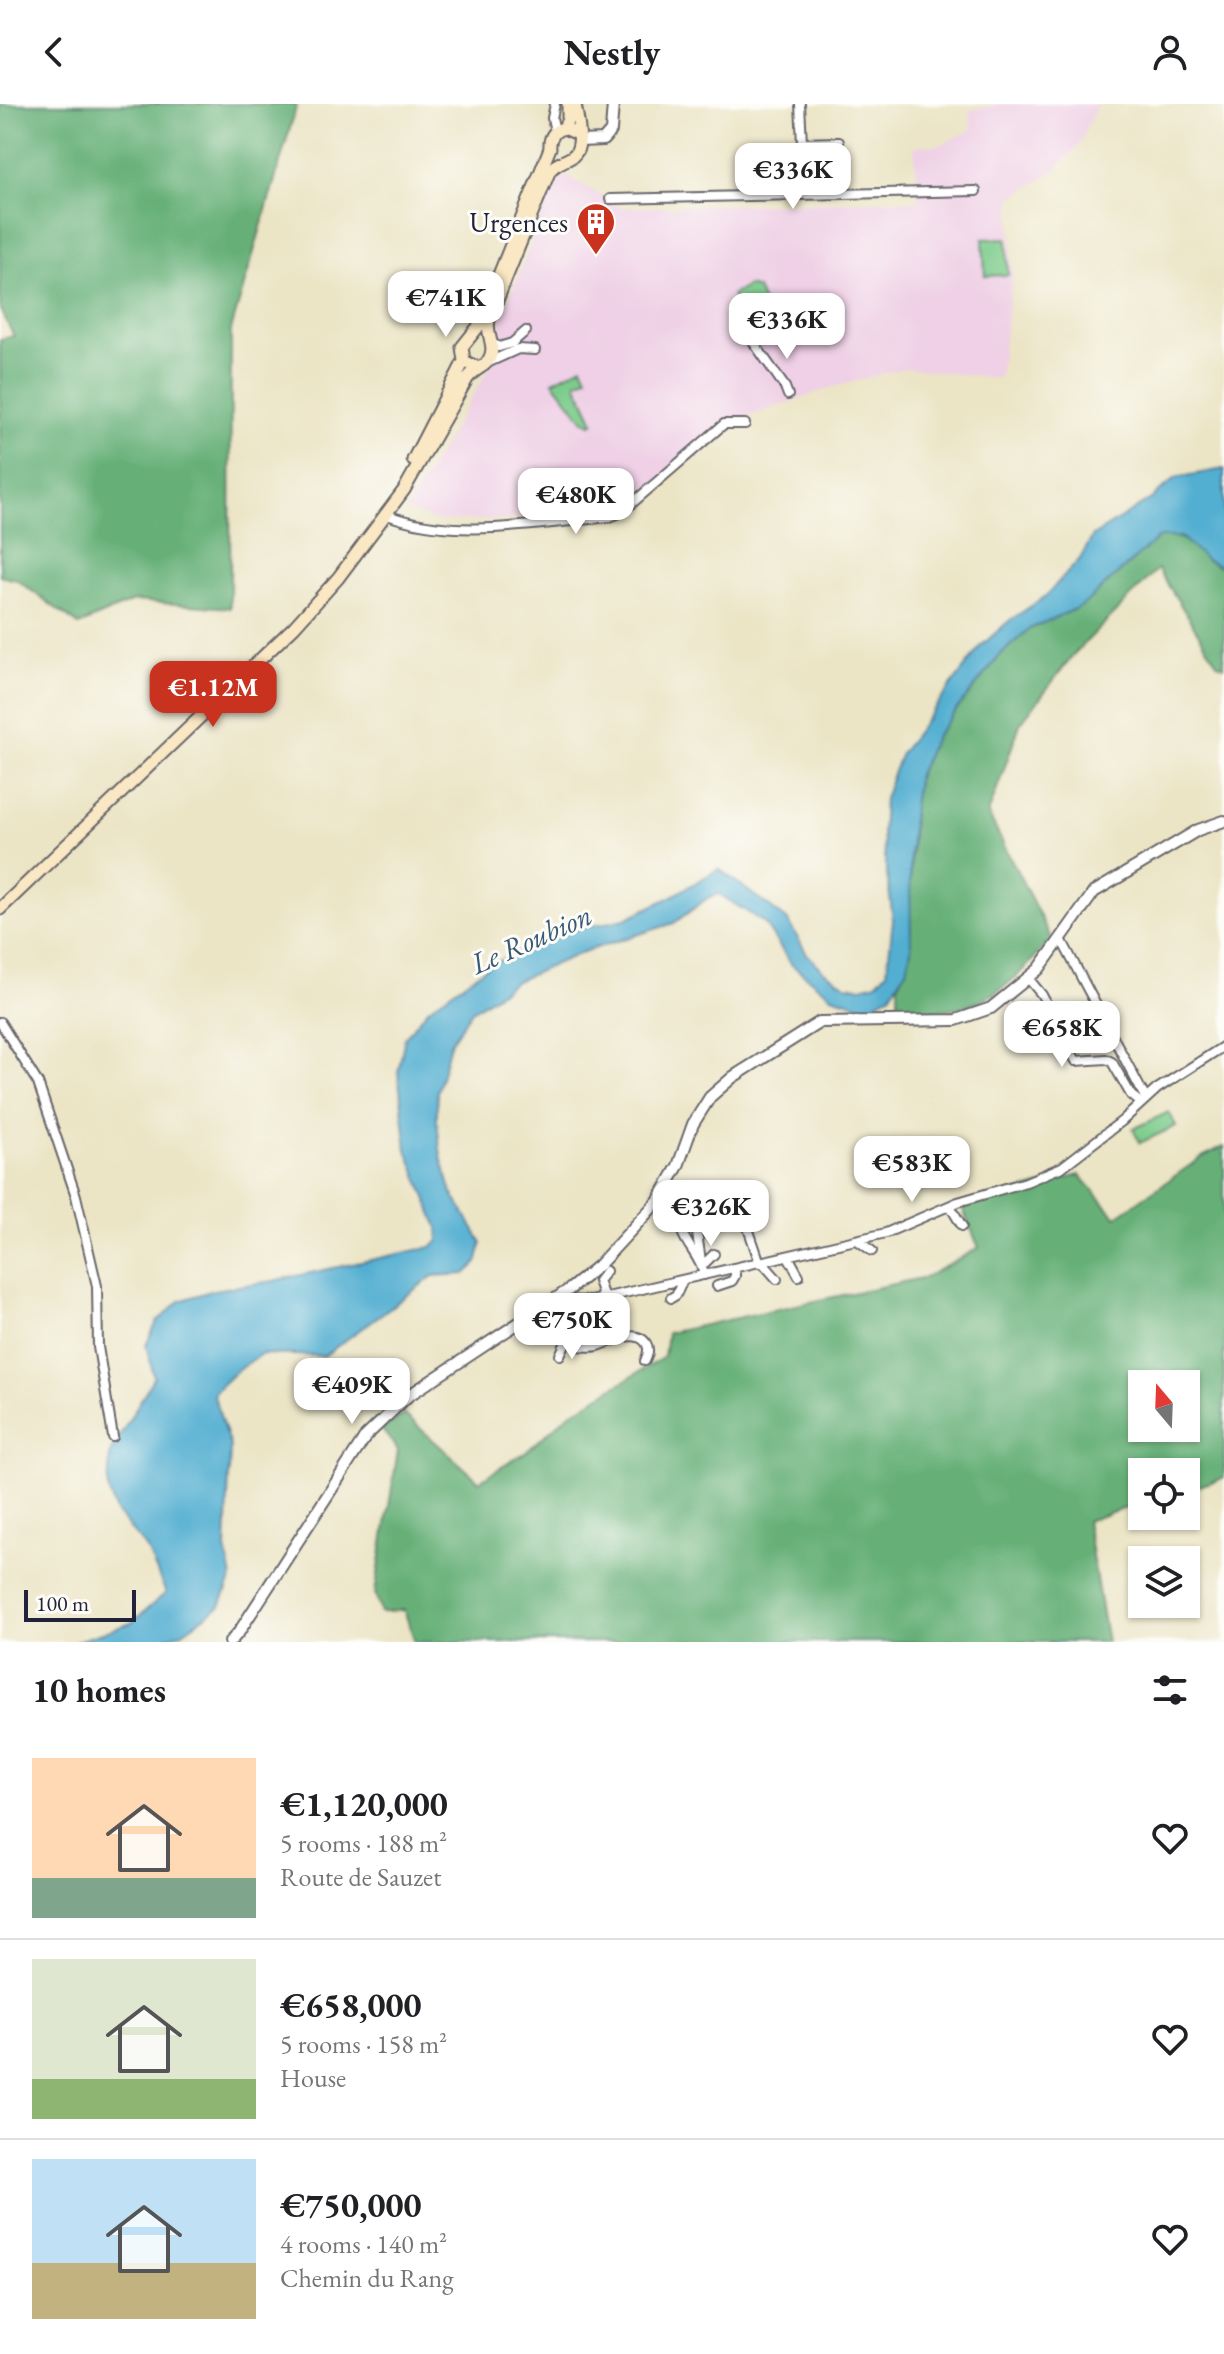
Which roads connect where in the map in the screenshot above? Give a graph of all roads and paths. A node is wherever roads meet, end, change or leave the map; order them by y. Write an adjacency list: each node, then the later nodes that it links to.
1 (555, 104): 6 (street)
2 (568, 104): 6 (main road)
3 (575, 104): 7 (main road)
4 (613, 104): 7 (street)
5 (800, 104): 11 (street)
6 (560, 129): 7 (main road); 8 (main road)
7 (579, 137): 9 (main road)
8 (550, 148): 9 (main road); 14 (main road)
9 (561, 159): 15 (main road)
10 (976, 191): 11 (street)
11 (841, 194): 12 (street)
12 (610, 199)
13 (526, 331): 15 (street)
14 (474, 333): 15 (main road); 18 (main road)
15 (490, 340): 19 (main road)
16 (754, 343): 20 (street)
17 (535, 350): 19 (street)
18 (464, 361): 19 (main road); 22 (main road)
19 (481, 365): 22 (main road)
20 (788, 395)
21 (745, 424): 22 (street)
22 (385, 514): 24 (main road)
23 (1224, 821): 25 (street)
24 (0, 909)
25 (1061, 939): 26 (street); 29 (street)
26 (1028, 978): 29 (street); 49 (street)
27 (0, 1022): 53 (street)
28 (1224, 1046): 29 (street)
29 (1144, 1101): 30 (street)
30 (950, 1206): 31 (street); 35 (street)
31 (962, 1226)
32 (748, 1228): 39 (street)
33 (682, 1232): 40 (street)
34 (697, 1233): 40 (street)
35 (856, 1240): 36 (street); 38 (street)
36 (872, 1251)
37 (714, 1254): 40 (street)
38 (788, 1256): 39 (street); 43 (street)
39 (761, 1262): 41 (street); 44 (street)
40 (702, 1268): 41 (street); 45 (street)
41 (735, 1268): 46 (street)
42 (606, 1271): 48 (street)
43 (799, 1276)
44 (777, 1279)
45 (683, 1280): 47 (street); 48 (street)
46 (717, 1286)
47 (671, 1298)
48 (600, 1299): 49 (street)
49 (555, 1301): 50 (street); 51 (street); 52 (street); 54 (street)
50 (591, 1311)
51 (560, 1355)
52 (645, 1361)
53 (113, 1437)
54 (230, 1642)

